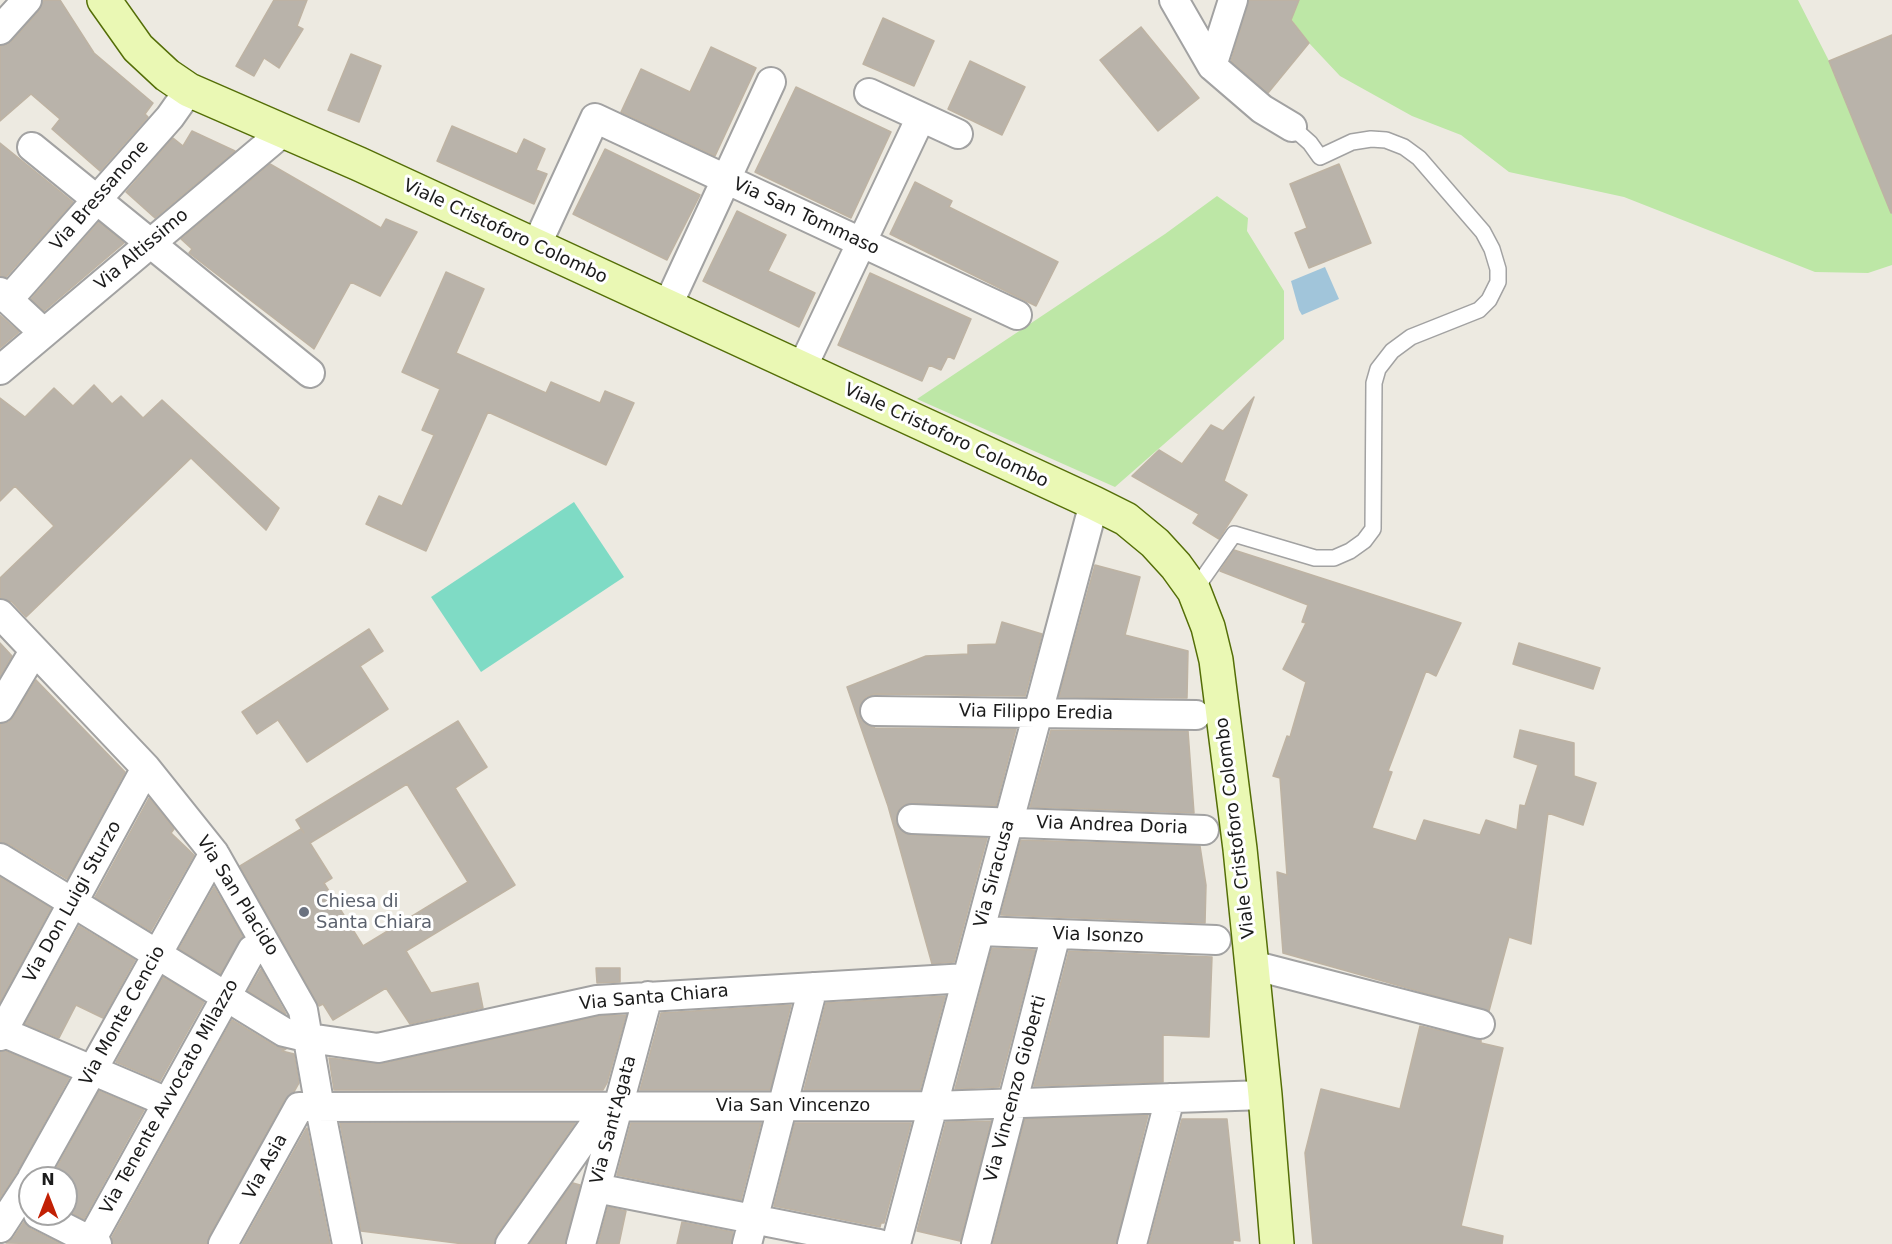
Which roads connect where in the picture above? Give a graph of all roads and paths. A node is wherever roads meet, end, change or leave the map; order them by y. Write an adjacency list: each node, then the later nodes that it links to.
1 (27, 0): 5 (street)
2 (104, 0): 8 (street, Viale Cristoforo Colombo)
3 (1174, 0): 6 (street)
4 (1233, 0): 6 (street)
5 (0, 30)
6 (1212, 66): 11 (street)
7 (771, 82): 15 (street)
8 (189, 90): 12 (street, Viale Cristoforo Colombo); 16 (street, Via Bressanone)
9 (868, 93): 10 (street)
10 (921, 117): 13 (street); 18 (street)
11 (1292, 127): 28 (lane)
12 (284, 131): 17 (street, Via Altissimo); 19 (street, Viale Cristoforo Colombo)
13 (958, 134)
14 (32, 147): 16 (street)
15 (726, 180): 18 (street, Via San Tommaso); 19 (street, Via San Tommaso); 21 (street)
16 (97, 199): 17 (street); 20 (street, Via Bressanone)
17 (151, 243): 23 (street, Via Altissimo); 26 (street)
18 (861, 243): 22 (street, Via San Tommaso); 25 (street)
19 (536, 246): 21 (street, Viale Cristoforo Colombo)
20 (4, 296): 23 (street)
21 (667, 307): 25 (street, Viale Cristoforo Colombo)
22 (1017, 315)
23 (44, 333): 24 (street, Via Altissimo)
24 (0, 369)
25 (801, 370): 27 (street, Viale Cristoforo Colombo)
26 (310, 373)
27 (1094, 504): 28 (street, Viale Cristoforo Colombo); 33 (street, Via Siracusa)
28 (1194, 591): 47 (street, Viale Cristoforo Colombo)
29 (0, 614): 30 (street, Via San Placido)
30 (34, 651): 31 (street); 35 (street, Via San Placido)
31 (0, 706)
32 (875, 711): 33 (street, Via Filippo Eredia)
33 (1039, 713): 34 (street, Via Filippo Eredia); 37 (street, Via Siracusa)
34 (1196, 715)
35 (146, 768): 39 (street, Via San Placido); 41 (street, Via Don Luigi Sturzo)
36 (912, 819): 37 (street, Via Andrea Doria)
37 (1009, 823): 38 (street, Via Andrea Doria); 42 (street, Via Siracusa)
38 (1204, 830)
39 (214, 853): 46 (street, Via Monte Cencio); 54 (street, Via San Placido)
40 (0, 858): 41 (street, Via Santa Chiara)
41 (73, 903): 46 (street, Via Santa Chiara); 53 (street, Via Don Luigi Sturzo)
42 (980, 932): 43 (street, Via Isonzo); 48 (street, Via Siracusa)
43 (1056, 934): 44 (street, Via Isonzo); 59 (street, Via Vincenzo Gioberti)
44 (1216, 940)
45 (252, 950): 50 (street, Via Tenente Avvocato Milazzo)
46 (157, 955): 50 (street, Via Santa Chiara); 55 (street, Via Monte Cencio)
47 (1251, 965): 52 (street); 56 (street, Viale Cristoforo Colombo)
48 (968, 978): 49 (street, Via Santa Chiara); 60 (street, Via Siracusa)
49 (813, 987): 51 (street, Via Santa Chiara); 62 (street)
50 (226, 996): 54 (street, Via Santa Chiara); 58 (street, Via Tenente Avvocato Milazzo)
51 (648, 996): 54 (street, Via Santa Chiara); 61 (street, Via Sant'Agata)
52 (1480, 1024)
53 (1, 1033): 55 (street)
54 (309, 1038): 63 (street, Via San Placido)
55 (92, 1070): 58 (street); 64 (street, Via Monte Cencio)
56 (1265, 1095): 57 (street, Via San Vincenzo); 79 (street, Viale Cristoforo Colombo)
57 (1170, 1098): 59 (street, Via San Vincenzo); 78 (street)
58 (167, 1102): 70 (street, Via Tenente Avvocato Milazzo)
59 (1013, 1103): 60 (street, Via San Vincenzo); 77 (street, Via Vincenzo Gioberti)
60 (932, 1106): 62 (street, Via San Vincenzo); 76 (street, Via Siracusa)
61 (618, 1107): 62 (street, Via San Vincenzo); 63 (street, Via San Vincenzo); 65 (street, Via Sant'Agata); 73 (street)
62 (782, 1107): 69 (street)
63 (320, 1108): 71 (street, Via Asia); 72 (street, Via San Placido)
64 (39, 1166)
65 (596, 1188): 69 (street); 74 (street, Via Sant'Agata)
66 (18, 1207): 68 (street)
67 (64, 1226): 70 (street)
68 (0, 1228)
69 (751, 1232): 75 (street)
70 (92, 1243)
71 (223, 1244)
72 (348, 1244)
73 (510, 1244)
74 (581, 1244)
75 (879, 1244)
76 (896, 1244)
77 (976, 1244)
78 (1132, 1244)
79 (1277, 1244)

